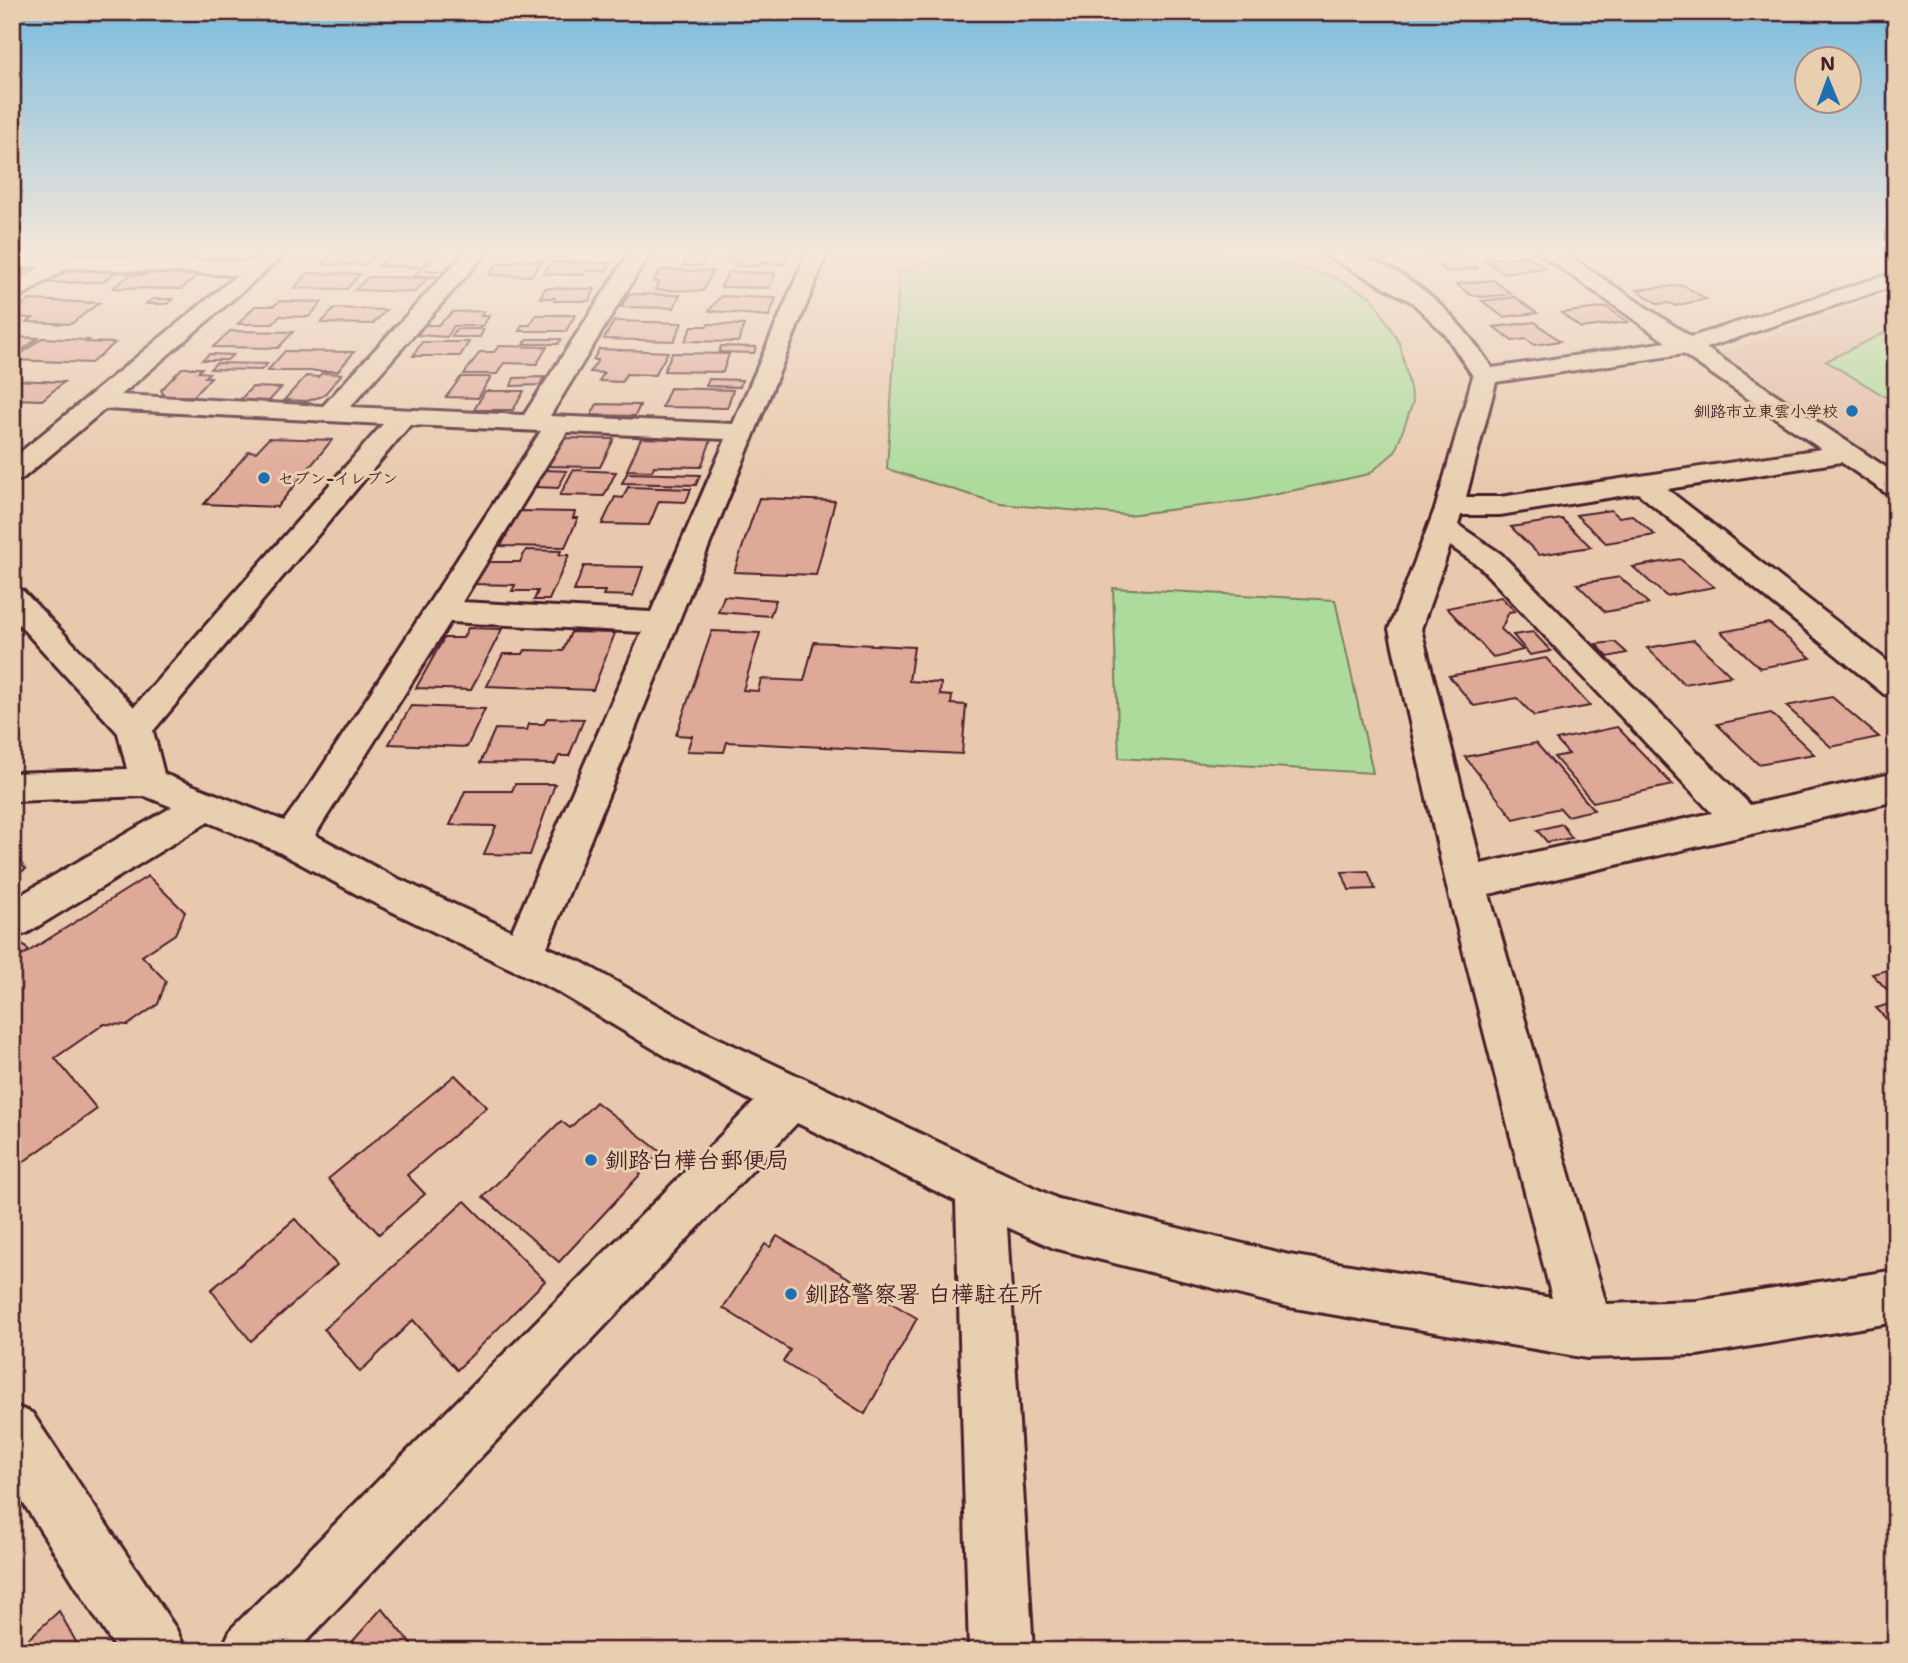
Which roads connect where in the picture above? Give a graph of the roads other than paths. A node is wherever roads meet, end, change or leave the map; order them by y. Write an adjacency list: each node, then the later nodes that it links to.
1 (186, 329): 10 (street)
2 (408, 329): 11 (street)
3 (598, 329): 13 (street)
4 (785, 329): 14 (street)
5 (1454, 329): 9 (street)
6 (1662, 329): 8 (street)
7 (1741, 329): 8 (street)
8 (1688, 346): 9 (street); 15 (street)
9 (1485, 376): 19 (street)
10 (99, 401): 11 (street); 16 (street)
11 (330, 414): 12 (street)
12 (402, 418): 13 (street); 24 (street)
13 (545, 424): 14 (street); 21 (street)
14 (742, 432): 22 (street)
15 (1845, 453): 17 (street); 18 (street)
16 (12, 473)
17 (1644, 484): 19 (street); 23 (street)
18 (1896, 486)
19 (1445, 516): 29 (street); 31 (street)
20 (12, 598): 24 (street)
21 (440, 611): 22 (street); 30 (street)
22 (664, 623): 33 (street)
23 (1896, 685)
24 (135, 729): 25 (street)
25 (148, 782): 26 (street); 28 (street)
26 (12, 787)
27 (1896, 787): 29 (street)
28 (207, 804): 30 (street); 32 (street)
29 (1742, 821): 31 (street)
30 (291, 839): 33 (street)
31 (1466, 883): 37 (street)
32 (12, 921)
33 (523, 955): 34 (street)
34 (791, 1097): 35 (street); 40 (street)
35 (980, 1186): 37 (street); 41 (street)
36 (1896, 1296): 37 (street)
37 (1587, 1331)
38 (12, 1433): 39 (street)
39 (154, 1651)
40 (253, 1651)
41 (1001, 1651)

